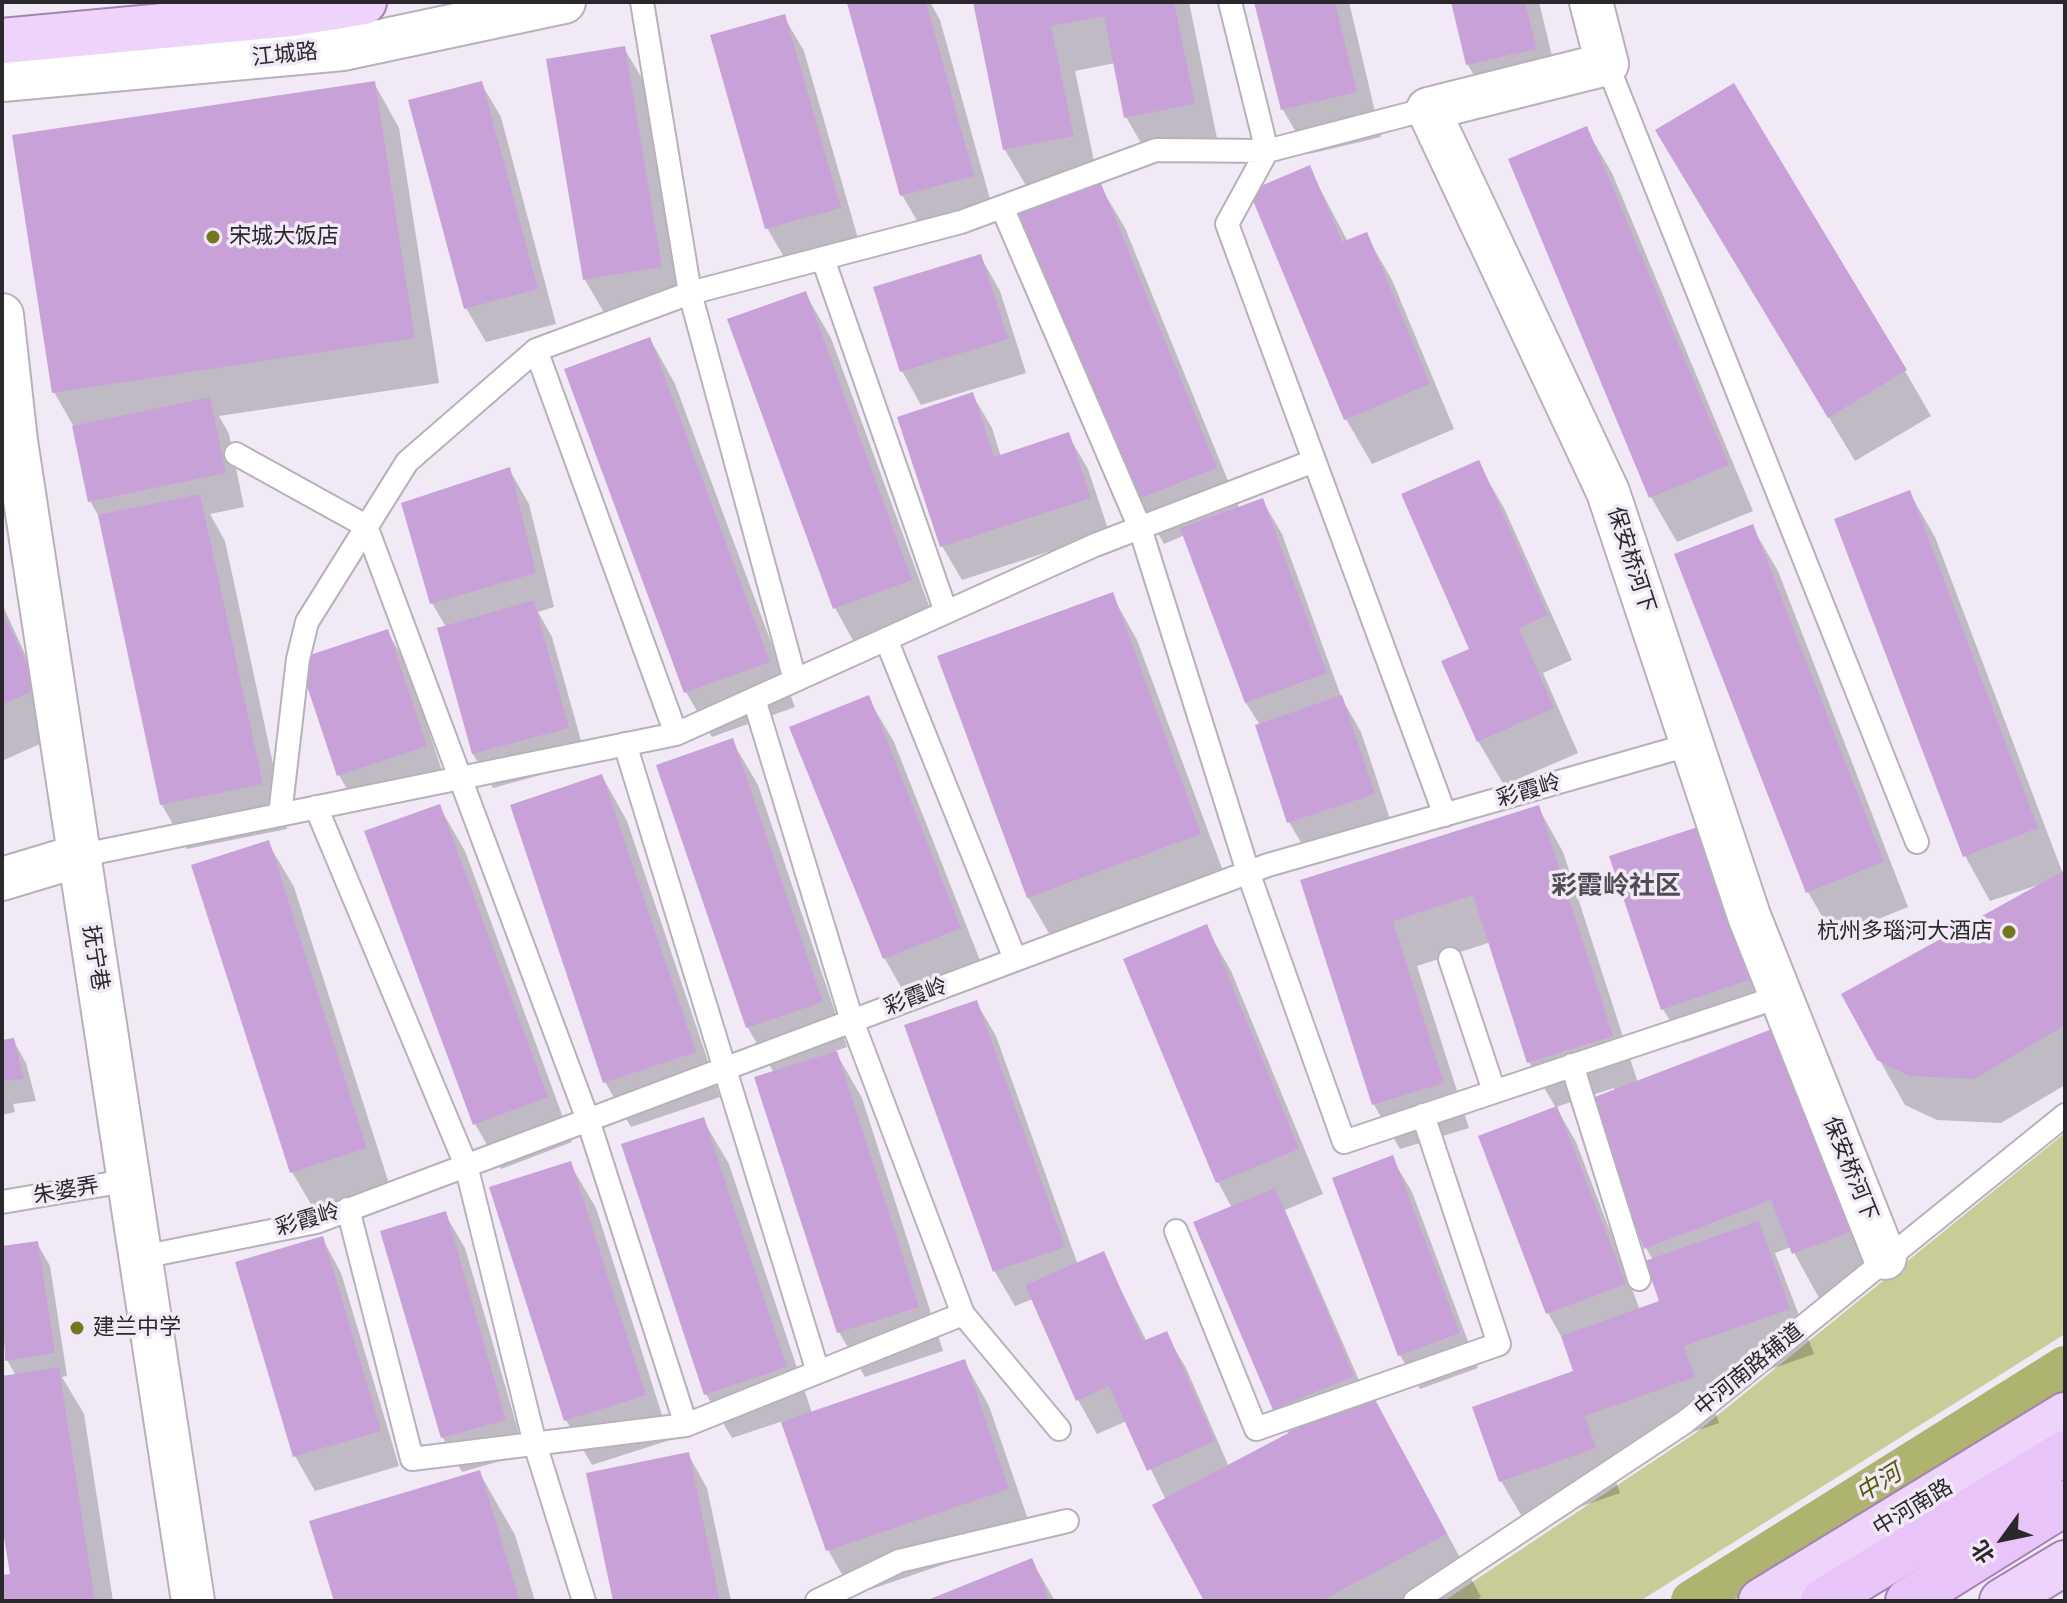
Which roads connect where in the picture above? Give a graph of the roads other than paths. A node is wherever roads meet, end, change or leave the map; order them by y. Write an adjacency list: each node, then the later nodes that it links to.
1 (364, 2): 6 (main road, 江城路)
2 (564, 2): 8 (street, 江城路)
3 (642, 2): 13 (lane)
4 (1230, 2): 10 (lane)
5 (1591, 2): 7 (street)
6 (2, 41)
7 (1607, 64): 9 (street); 32 (lane)
8 (2, 80)
9 (1428, 109): 10 (lane); 27 (street, 保安桥河下)
10 (1267, 151): 11 (lane); 18 (lane)
11 (1002, 207): 12 (lane); 20 (lane)
12 (823, 259): 13 (lane); 21 (lane)
13 (690, 293): 15 (lane); 23 (lane)
14 (2, 315): 16 (street, 抚宁巷)
15 (536, 350): 19 (lane); 25 (lane)
16 (9, 442): 33 (street, 抚宁巷)
17 (236, 454): 19 (lane)
18 (1314, 461): 20 (lane); 31 (lane)
19 (366, 526): 28 (lane); 30 (lane)
20 (1140, 528): 21 (lane); 34 (lane)
21 (946, 612): 22 (lane)
22 (886, 639): 23 (lane); 36 (lane)
23 (795, 680): 24 (lane)
24 (754, 699): 25 (lane); 39 (lane)
25 (676, 734): 26 (lane)
26 (625, 744): 28 (lane); 41 (lane)
27 (1692, 744): 31 (lane, 彩霞岭); 38 (street, 保安桥河下)
28 (462, 778): 29 (lane); 45 (lane)
29 (316, 807): 30 (lane); 46 (lane)
30 (280, 815): 33 (lane)
31 (1445, 815): 34 (lane, 彩霞岭)
32 (1917, 842)
33 (78, 856): 35 (street); 47 (street, 抚宁巷)
34 (1248, 872): 36 (lane, 彩霞岭); 43 (lane)
35 (2, 879)
36 (1015, 959): 39 (lane, 彩霞岭)
37 (1450, 959): 42 (lane)
38 (1781, 996): 40 (lane); 52 (street, 保安桥河下)
39 (852, 1021): 41 (lane, 彩霞岭); 54 (lane)
40 (1572, 1065): 42 (lane); 53 (lane)
41 (725, 1069): 45 (lane, 彩霞岭); 55 (lane)
42 (1494, 1091): 43 (lane)
43 (1423, 1115): 50 (lane)
44 (2065, 1115): 52 (lane, 中河南路辅道)
45 (588, 1120): 46 (lane, 彩霞岭); 57 (lane)
46 (466, 1165): 49 (lane, 彩霞岭); 59 (lane)
47 (131, 1180): 48 (lane, 朱婆弄); 51 (street, 抚宁巷)
48 (2, 1202)
49 (348, 1209): 51 (lane, 彩霞岭); 59 (lane)
50 (1176, 1231)
51 (142, 1257): 64 (street, 抚宁巷)
52 (1885, 1258): 67 (lane, 中河南路辅道)
53 (1639, 1279)
54 (963, 1314): 55 (lane); 58 (lane)
55 (818, 1372): 57 (lane)
56 (2065, 1415): 68 (main road, 中河南路)
57 (686, 1425): 59 (lane)
58 (1059, 1429)
59 (535, 1444): 65 (lane)
60 (2065, 1453): 69 (highway)
61 (2065, 1503): 70 (highway)
62 (1067, 1521): 66 (lane)
63 (2065, 1563): 71 (main road)
64 (193, 1601)
65 (584, 1601)
66 (817, 1601)
67 (1415, 1601)
68 (1761, 1601)
69 (1823, 1601)
70 (1908, 1601)
71 (2002, 1601)

